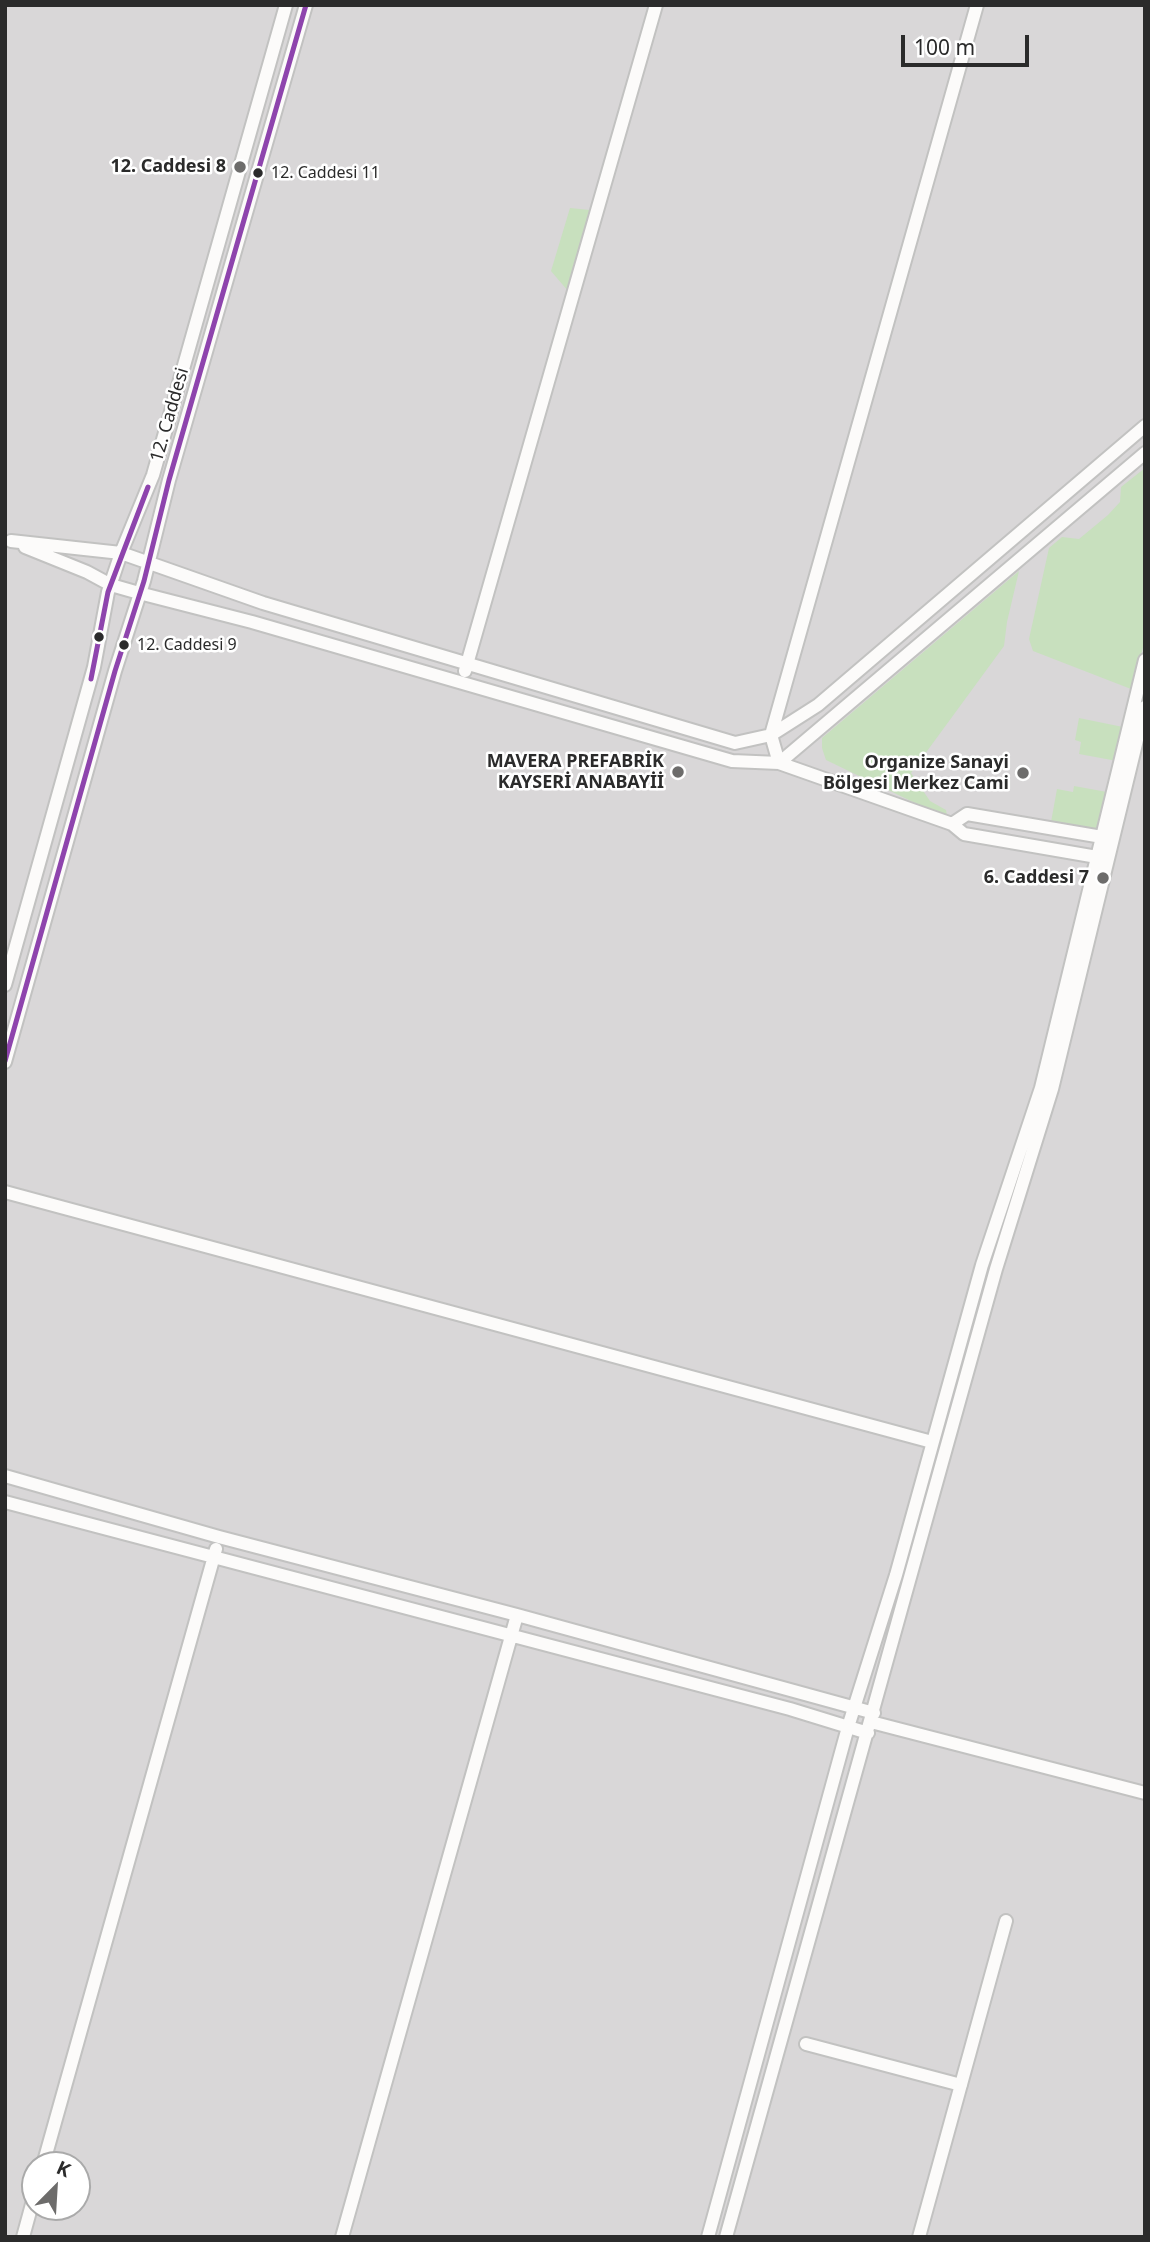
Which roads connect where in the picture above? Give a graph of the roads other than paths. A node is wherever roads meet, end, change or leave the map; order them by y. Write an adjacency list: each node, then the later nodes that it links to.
1 (286, 5): 8 (street, 12. Caddesi)
2 (306, 5): 9 (street, 12. Caddesi)
3 (656, 5): 13 (street)
4 (977, 5): 16 (street)
5 (1145, 426): 16 (street)
6 (1145, 453): 17 (street)
7 (8, 540): 8 (street); 10 (street)
8 (121, 553): 9 (street); 10 (street, 12. Caddesi)
9 (149, 561): 11 (street, 12. Caddesi); 13 (street)
10 (111, 584): 11 (street); 21 (street, 12. Caddesi)
11 (139, 593): 14 (street); 22 (street, 12. Caddesi)
12 (1145, 660): 19 (street)
13 (466, 664): 14 (street); 16 (street)
14 (462, 682): 17 (street)
15 (1145, 707): 32 (street)
16 (771, 735): 17 (street)
17 (779, 763): 18 (street)
18 (952, 824): 19 (street); 20 (street)
19 (1102, 837): 20 (street)
20 (1097, 857): 24 (street)
21 (5, 985)
22 (5, 1062)
23 (5, 1192): 24 (street)
24 (932, 1442): 31 (street)
25 (5, 1476): 27 (street)
26 (5, 1502): 28 (street)
27 (219, 1537): 28 (street); 29 (street)
28 (214, 1556): 30 (street); 40 (street)
29 (517, 1615): 30 (street); 31 (street)
30 (511, 1635): 33 (street); 41 (street)
31 (854, 1707): 32 (street); 33 (street)
32 (871, 1723): 33 (street); 34 (street); 37 (street)
33 (848, 1727): 36 (street)
34 (1145, 1793)
35 (1006, 1921): 39 (street)
36 (780, 1974): 37 (street); 42 (street)
37 (797, 1979): 43 (street)
38 (806, 2044): 39 (street)
39 (961, 2085): 44 (street)
40 (47, 2151)
41 (342, 2237)
42 (708, 2237)
43 (726, 2237)
44 (919, 2237)

